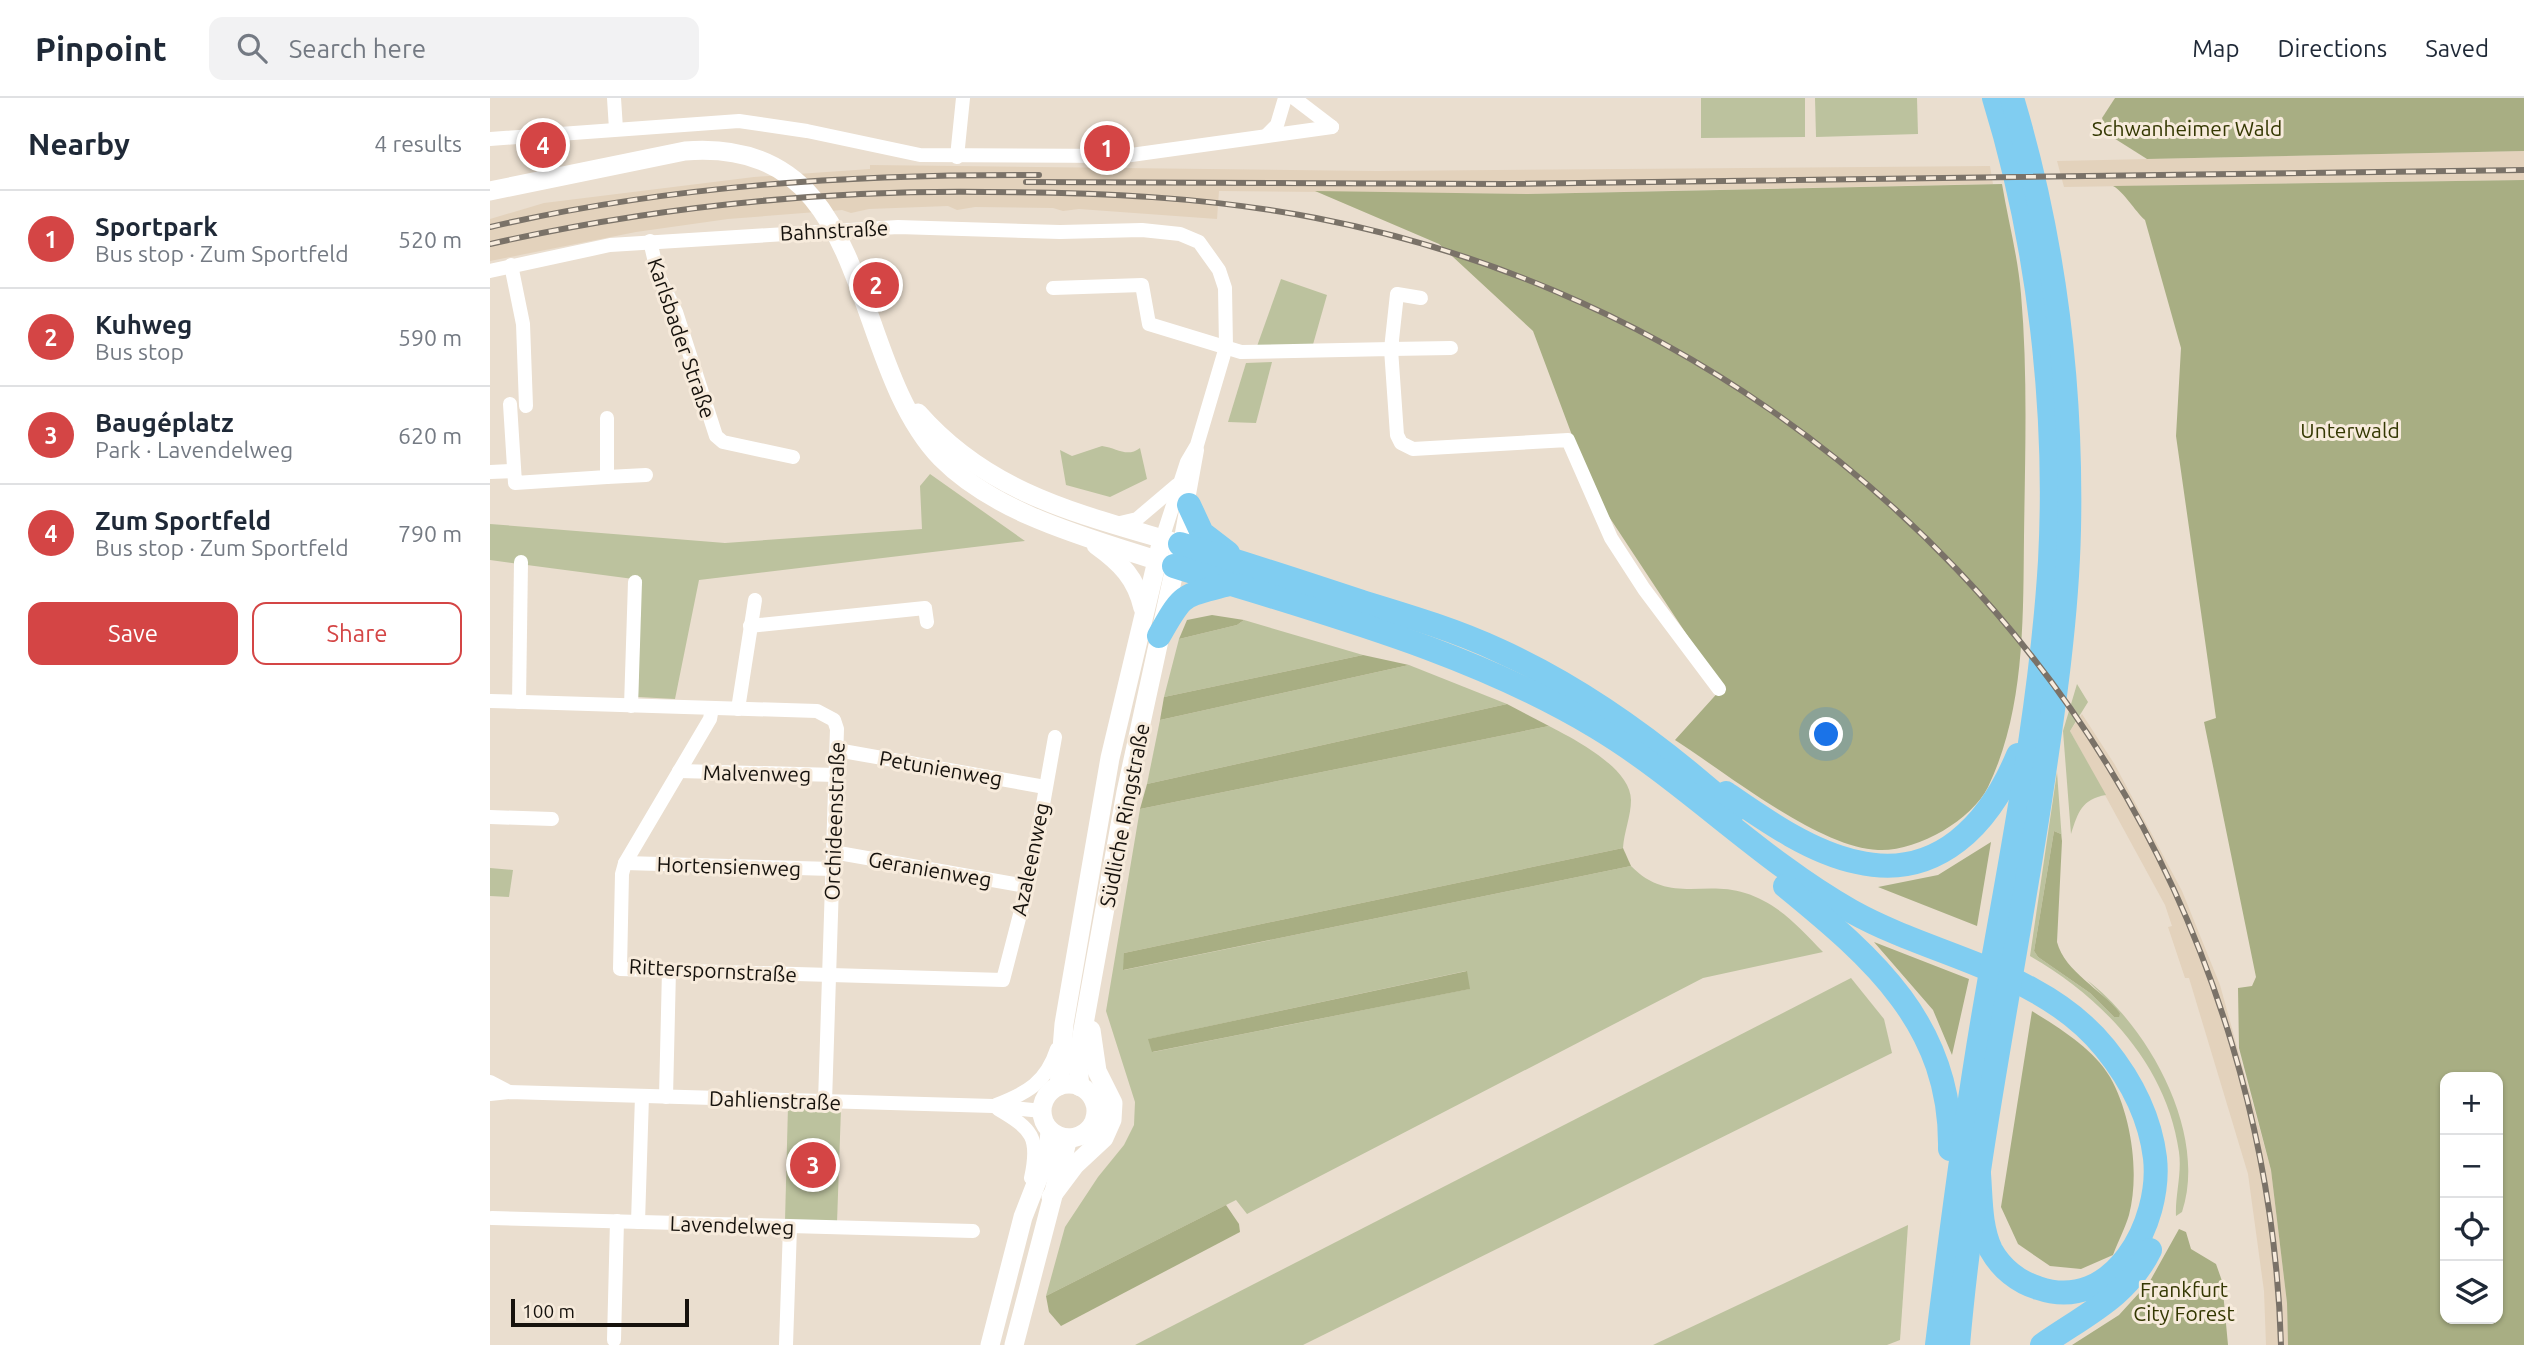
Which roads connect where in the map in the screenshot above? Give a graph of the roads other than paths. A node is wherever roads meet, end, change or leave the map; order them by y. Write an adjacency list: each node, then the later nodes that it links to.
1 (614, 98): 7 (street)
2 (963, 98): 10 (street)
3 (1285, 98): 8 (street)
4 (1294, 98): 8 (street)
5 (1994, 98): 48 (highway)
6 (2012, 98): 78 (highway)
7 (616, 129): 9 (street); 10 (street)
8 (1267, 135): 10 (street)
9 (490, 139)
10 (957, 157)
11 (490, 191): 20 (main road)
12 (650, 241): 13 (street, Bahnstraße); 17 (street, Bahnstraße); 25 (street, Karlsbader Straße)
13 (511, 265): 14 (street, Bahnstraße); 22 (street)
14 (490, 271)
15 (1053, 288): 17 (street)
16 (1421, 298): 19 (street)
17 (1226, 347): 19 (street); 24 (street)
18 (1451, 348): 19 (street)
19 (1391, 349): 42 (street)
20 (894, 381): 31 (main road); 32 (main road)
21 (510, 404): 26 (street)
22 (526, 406)
23 (607, 418): 29 (street)
24 (1197, 445): 30 (street); 30 (street)
25 (793, 457)
26 (513, 471): 27 (street); 29 (street)
27 (490, 472)
28 (646, 475): 29 (street)
29 (607, 477)
30 (1185, 493): 31 (street); 33 (street); 33 (street); 35 (highway)
31 (1116, 524): 33 (main road)
32 (1082, 534): 33 (main road); 38 (main road)
33 (1168, 552): 35 (highway); 38 (main road, Südliche Ringstraße); 41 (main road, Südliche Ringstraße)
34 (522, 562): 44 (street)
35 (1233, 573): 41 (highway); 51 (highway)
36 (635, 582): 45 (street)
37 (754, 600): 40 (street)
38 (1144, 610): 66 (main road, Südliche Ringstraße)
39 (927, 622): 40 (street)
40 (750, 626): 47 (street)
41 (1159, 636): 65 (main road, Südliche Ringstraße)
42 (1719, 688)
43 (490, 701): 44 (street, Orchideenstraße)
44 (519, 702): 45 (street, Orchideenstraße)
45 (631, 706): 46 (street, Orchideenstraße)
46 (712, 708): 47 (street, Orchideenstraße); 52 (street, Ritterspornstraße)
47 (738, 709): 50 (street, Orchideenstraße)
48 (2032, 730): 51 (highway); 86 (highway)
49 (1055, 737): 54 (street, Azaleenweg)
50 (836, 750): 53 (street, Orchideenstraße); 54 (street, Petunienweg)
51 (1661, 762): 64 (highway); 86 (highway)
52 (679, 771): 53 (street, Malvenweg); 58 (street, Ritterspornstraße)
53 (836, 775): 57 (street, Orchideenstraße)
54 (1045, 787): 60 (street, Azaleenweg)
55 (490, 817): 56 (street)
56 (552, 819)
57 (833, 852): 59 (street, Orchideenstraße); 60 (street, Geranienweg)
58 (625, 863): 59 (street, Hortensienweg); 61 (street, Ritterspornstraße)
59 (832, 869): 62 (street, Orchideenstraße)
60 (1026, 886): 63 (street, Azaleenweg)
61 (669, 970): 62 (street, Ritterspornstraße); 73 (street)
62 (829, 975): 63 (street, Ritterspornstraße); 74 (street, Orchideenstraße)
63 (1003, 980)
64 (2052, 992): 78 (highway); 93 (highway)
65 (1089, 1008): 69 (main road, Südliche Ringstraße); 79 (main road)
66 (1064, 1024): 68 (main road, Südliche Ringstraße); 75 (street, Südliche Ringstraße)
67 (490, 1082): 70 (street, Dahlienstraße)
68 (1059, 1086): 69 (main road); 76 (main road, Südliche Ringstraße)
69 (1080, 1087): 77 (main road, Südliche Ringstraße)
70 (509, 1092): 71 (street, Dahlienstraße); 72 (street, Dahlienstraße)
71 (490, 1094)
72 (642, 1096): 73 (street, Dahlienstraße); 83 (street)
73 (666, 1097): 74 (street, Dahlienstraße)
74 (825, 1102): 75 (street, Dahlienstraße)
75 (993, 1106): 76 (street, Dahlienstraße); 80 (street)
76 (1042, 1111): 77 (main road)
77 (1059, 1134): 79 (main road); 80 (main road)
78 (1979, 1174): 92 (highway)
79 (1051, 1197): 90 (main road)
80 (1023, 1217): 89 (main road)
81 (492, 1218): 82 (street, Lavendelweg)
82 (617, 1221): 83 (street, Lavendelweg); 87 (street)
83 (638, 1222): 84 (street, Lavendelweg)
84 (790, 1227): 85 (street, Lavendelweg); 88 (street)
85 (973, 1231)
86 (1950, 1237): 91 (highway)
87 (614, 1339)
88 (786, 1345)
89 (990, 1345)
90 (1014, 1345)
91 (1937, 1345)
92 (1958, 1345)
93 (2042, 1345)

